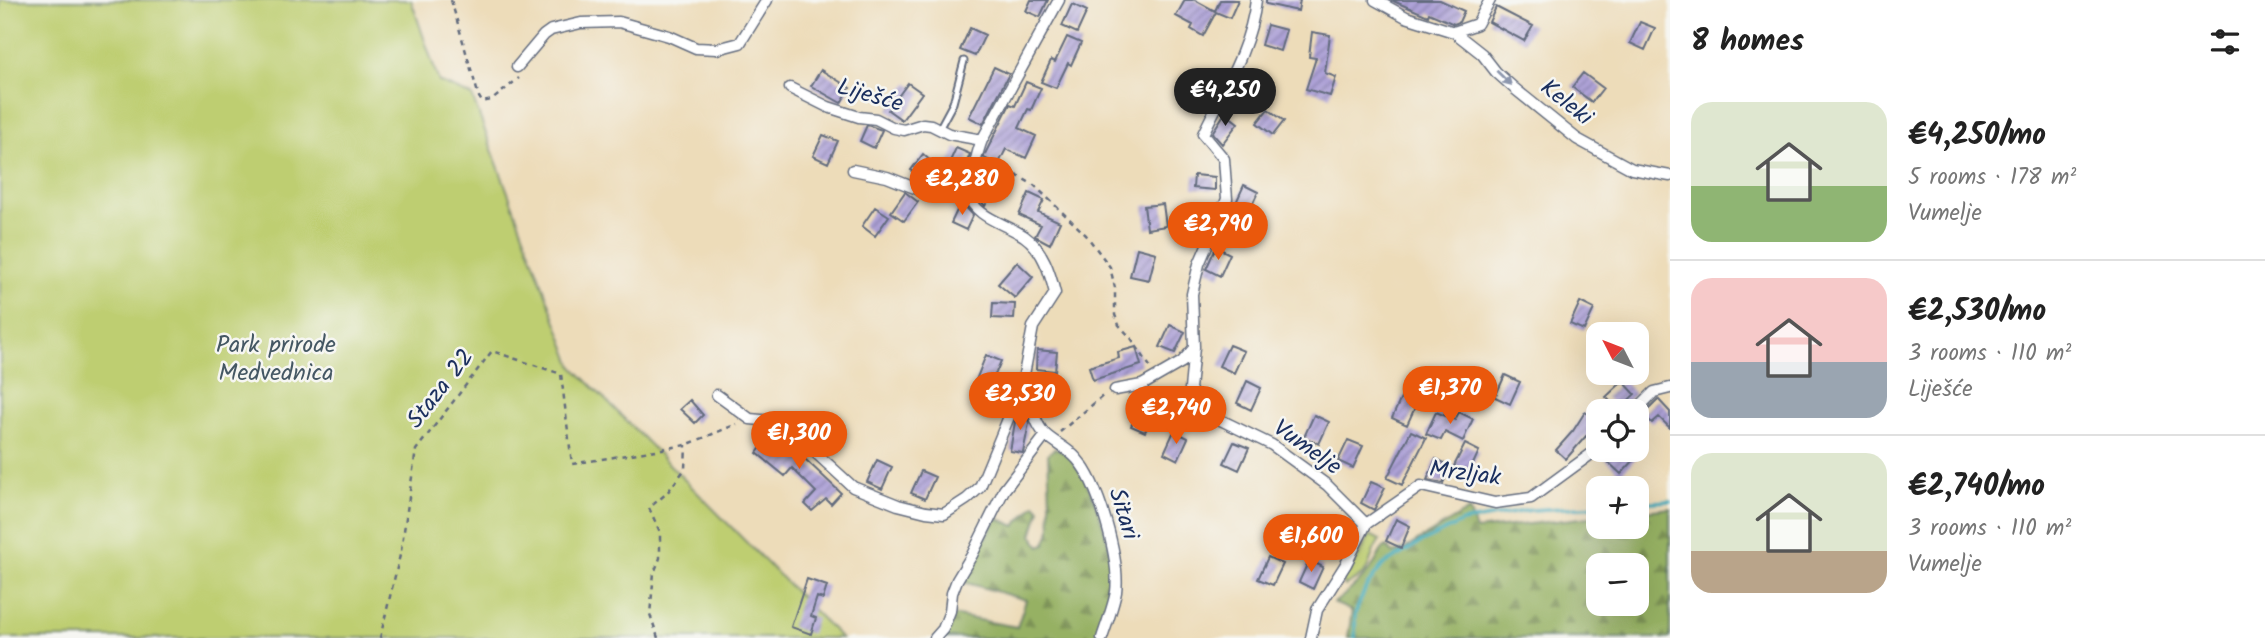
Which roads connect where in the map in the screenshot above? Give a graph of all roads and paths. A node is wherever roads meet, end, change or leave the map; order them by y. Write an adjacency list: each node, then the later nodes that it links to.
1 (451, 0): 9 (path)
2 (767, 0): 9 (street)
3 (1059, 0): 12 (street)
4 (1256, 0): 18 (street, Vumelje)
5 (1375, 0): 7 (street)
6 (1490, 0): 7 (street)
7 (1454, 32): 15 (street, Keleki, one-way to 15)
8 (964, 61): 11 (lane)
9 (517, 67)
10 (790, 88): 11 (street, Liješće)
11 (939, 129): 12 (street, Liješće)
12 (982, 140): 14 (street)
13 (853, 170): 17 (street)
14 (973, 176): 16 (lane); 17 (street)
15 (1670, 176)
16 (992, 180): 19 (path)
17 (965, 191): 20 (street)
18 (1194, 347): 19 (street); 29 (street, Vumelje)
19 (1157, 377): 22 (street)
20 (1021, 385): 25 (street); 26 (street, Sitari)
21 (1670, 388): 24 (street)
22 (1115, 390): 26 (path)
23 (717, 396): 25 (street)
24 (1647, 399)
25 (750, 419): 27 (path)
26 (1049, 437): 32 (street); 33 (street, Sitari)
27 (686, 445): 30 (path, Staza 22); 31 (path)
28 (1586, 458): 29 (street, Mrzljak)
29 (1366, 524): 34 (street, Mrzljak)
30 (380, 638)
31 (658, 638)
32 (935, 638)
33 (1102, 638)
34 (1311, 638)

